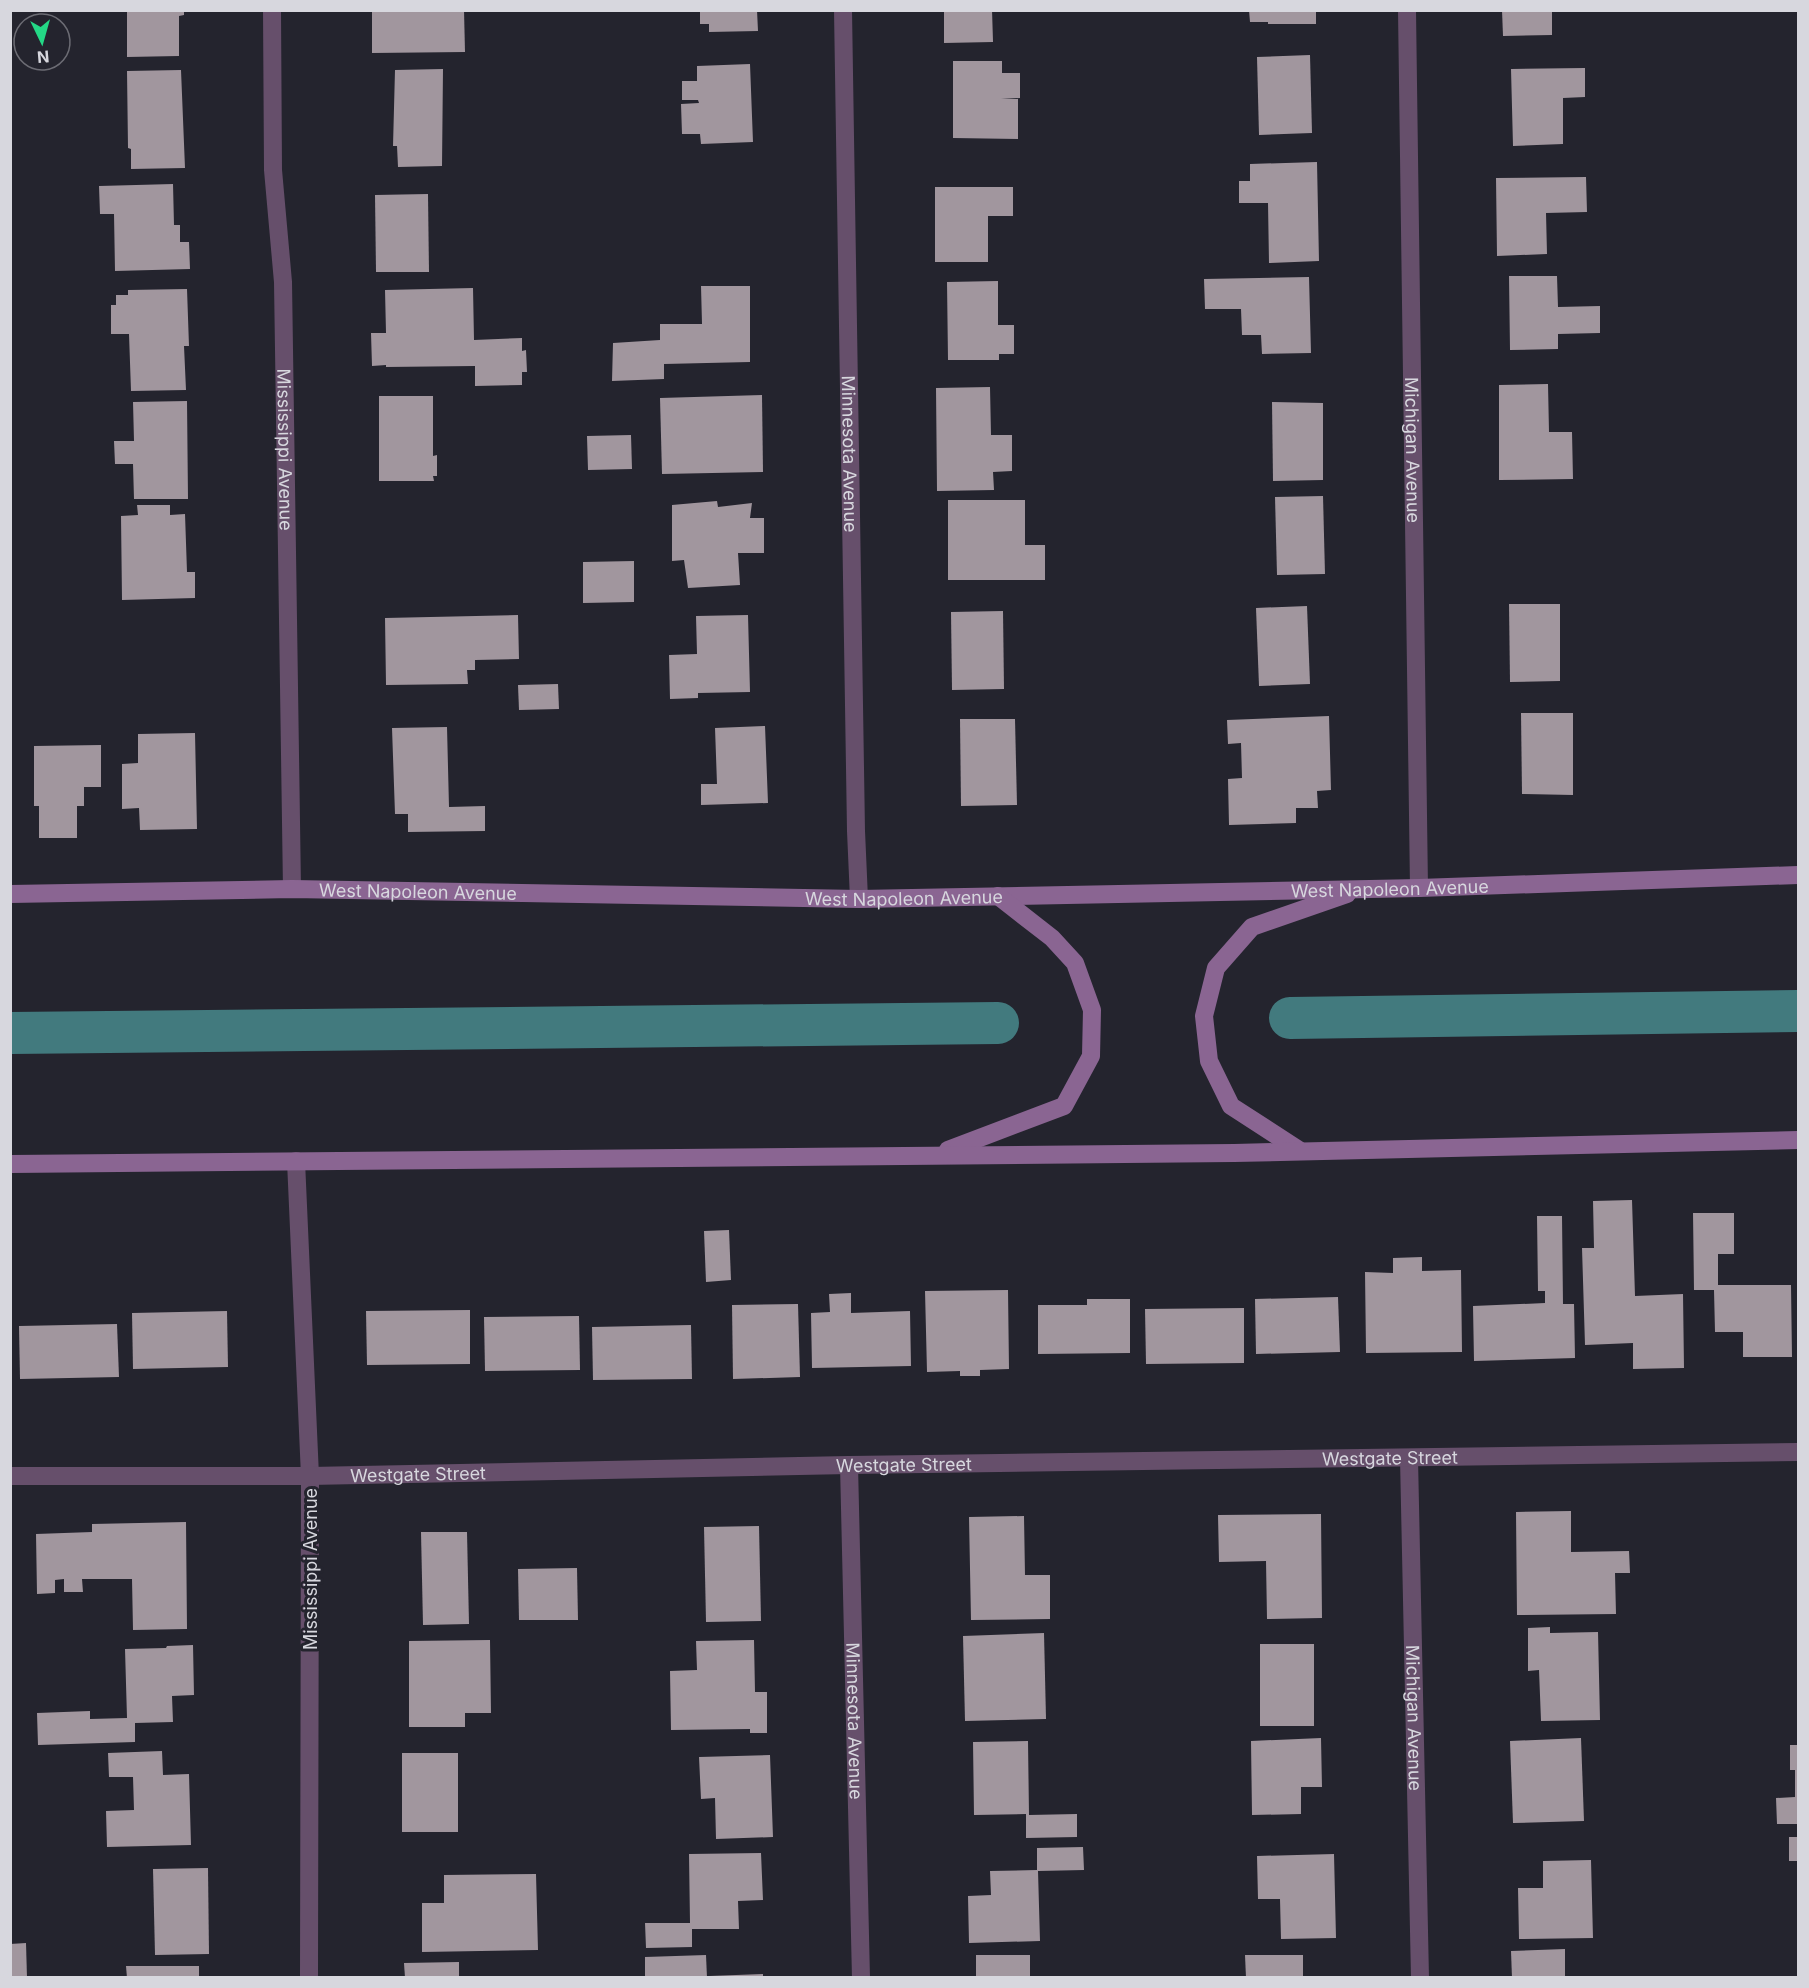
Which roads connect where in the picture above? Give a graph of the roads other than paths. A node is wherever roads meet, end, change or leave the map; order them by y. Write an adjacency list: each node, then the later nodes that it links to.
1 (272, 10): 6 (street, Mississippi Avenue)
2 (843, 10): 10 (street, Minnesota Avenue)
3 (1407, 10): 5 (street, Michigan Avenue)
4 (1798, 875): 5 (main road, West Napoleon Avenue)
5 (1419, 888): 7 (main road, West Napoleon Avenue)
6 (292, 889): 8 (main road, West Napoleon Avenue); 10 (main road, West Napoleon Avenue)
7 (1363, 889): 9 (main road, West Napoleon Avenue); 12 (main road)
8 (10, 894)
9 (998, 896): 10 (main road, West Napoleon Avenue); 13 (main road)
10 (859, 899)
11 (1798, 1140): 12 (main road)
12 (1299, 1150): 13 (main road)
13 (935, 1155): 14 (main road)
14 (296, 1161): 15 (main road); 20 (street, Mississippi Avenue)
15 (10, 1164)
16 (1798, 1452): 17 (street, Westgate Street)
17 (1409, 1458): 18 (street, Westgate Street); 23 (street, Michigan Avenue)
18 (849, 1465): 20 (street, Westgate Street); 22 (street, Minnesota Avenue)
19 (10, 1476): 20 (street, Westgate Street)
20 (310, 1476): 21 (street, Mississippi Avenue)
21 (309, 1977)
22 (861, 1977)
23 (1420, 1977)

